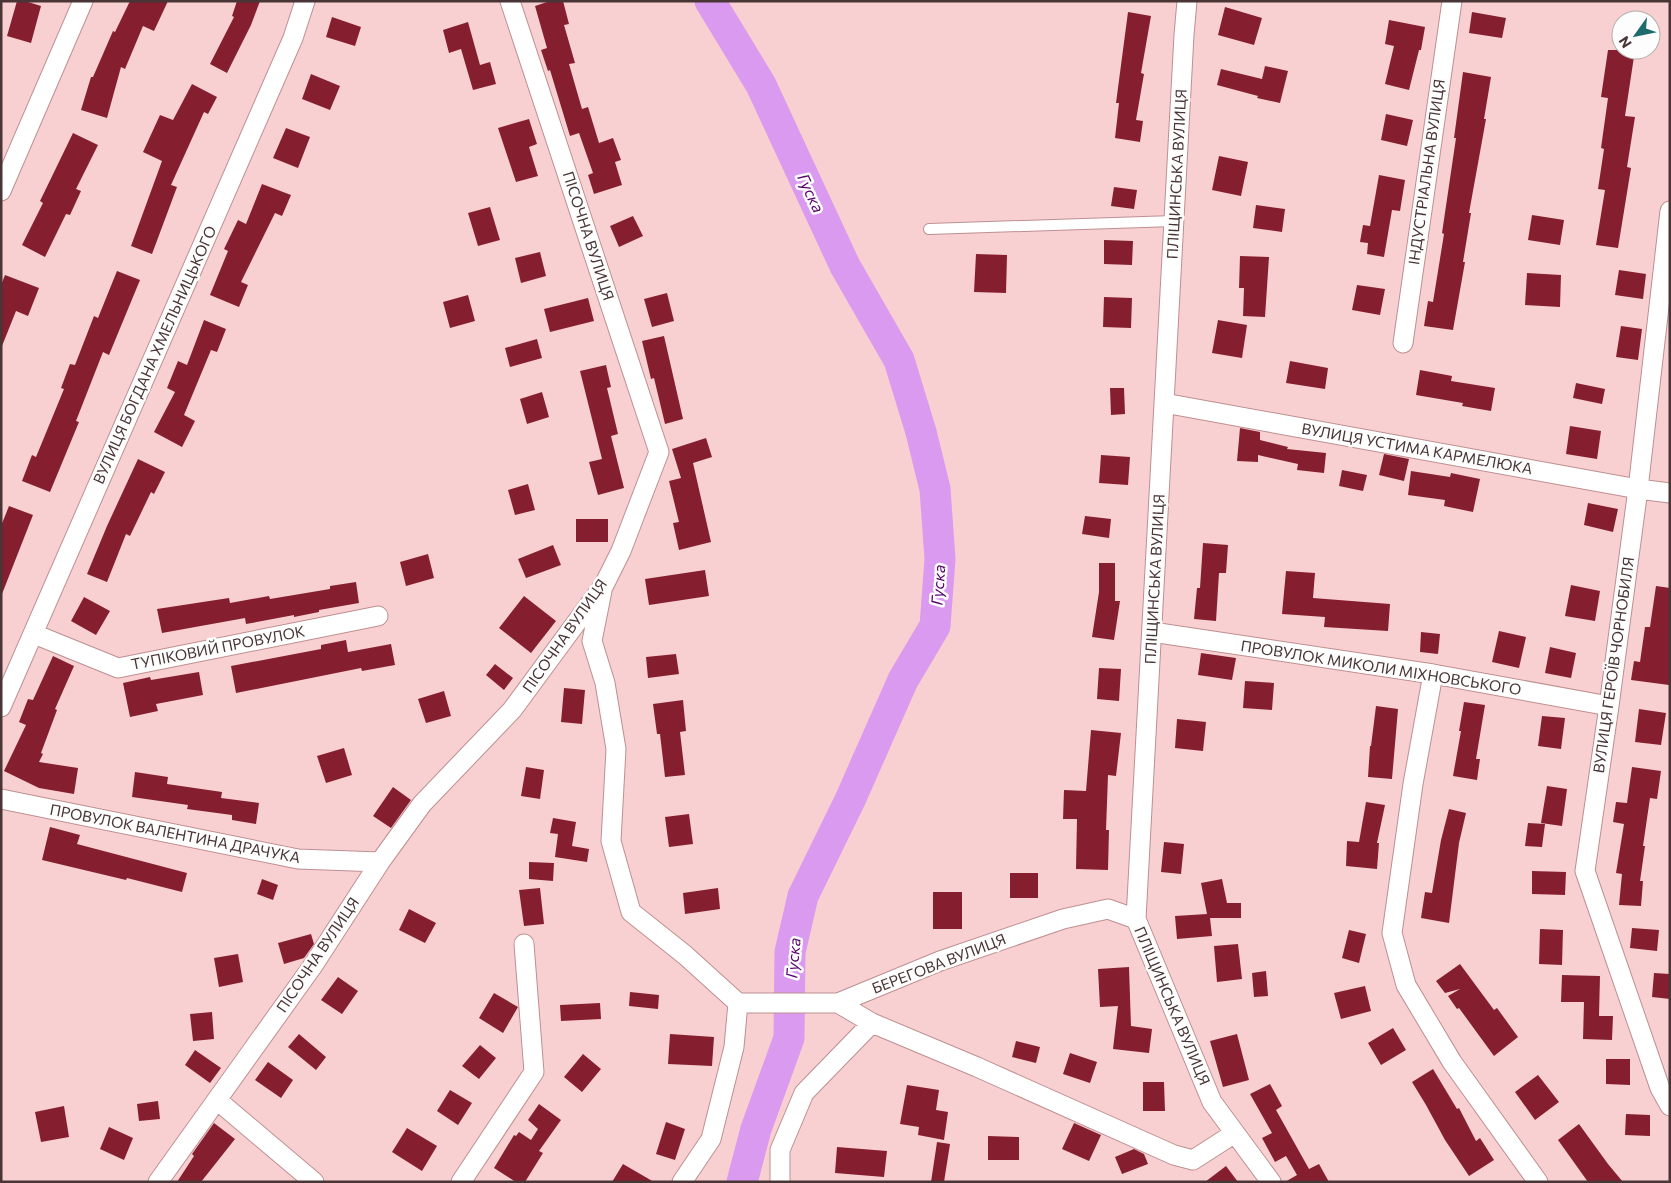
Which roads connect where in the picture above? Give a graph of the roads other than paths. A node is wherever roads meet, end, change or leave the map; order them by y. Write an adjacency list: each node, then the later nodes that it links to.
1 (83, 1): 6 (street)
2 (305, 1): 17 (street, ВУЛИЦЯ БОГДАНА ХМЕЛЬНИЦЬКОГО)
3 (510, 1): 14 (street, ПІСОЧНА ВУЛИЦЯ)
4 (1187, 1): 8 (street, ПЛІЩИНСЬКА ВУЛИЦЯ)
5 (1452, 1): 10 (street, ІНДУСТРІАЛЬНА ВУЛИЦЯ)
6 (1, 191)
7 (1670, 211): 12 (street, ВУЛИЦЯ ГЕРОЇВ ЧОРНОБИЛЯ)
8 (1174, 221): 9 (lane); 11 (street, ПЛІЩИНСЬКА ВУЛИЦЯ)
9 (929, 229)
10 (1403, 343)
11 (1164, 403): 12 (street, ВУЛИЦЯ УСТИМА КАРМЕЛЮКА); 16 (street, ПЛІЩИНСЬКА ВУЛИЦЯ)
12 (1638, 489): 13 (street, ВУЛИЦЯ УСТИМА КАРМЕЛЮКА); 20 (street, ВУЛИЦЯ ГЕРОЇВ ЧОРНОБИЛЯ)
13 (1670, 493)
14 (604, 585): 22 (street, ПІСОЧНА ВУЛИЦЯ); 25 (street)
15 (378, 616): 17 (street, ТУПІКОВИЙ ПРОВУЛОК)
16 (1152, 632): 18 (street, ПРОВУЛОК МИКОЛИ МІХНОВСЬКОГО); 23 (street, ПЛІЩИНСЬКА ВУЛИЦЯ)
17 (34, 634): 19 (street, ВУЛИЦЯ БОГДАНА ХМЕЛЬНИЦЬКОГО)
18 (1433, 674): 20 (street, ПРОВУЛОК МИКОЛИ МІХНОВСЬКОГО); 37 (street)
19 (1, 706)
20 (1609, 706): 29 (street, ВУЛИЦЯ ГЕРОЇВ ЧОРНОБИЛЯ)
21 (1, 799): 22 (street, ПРОВУЛОК ВАЛЕНТИНА ДРАЧУКА)
22 (380, 862): 28 (street, ПІСОЧНА ВУЛИЦЯ)
23 (1136, 919): 26 (street, БЕРЕГОВА ВУЛИЦЯ); 30 (street, ПЛІЩИНСЬКА ВУЛИЦЯ)
24 (524, 944): 33 (street)
25 (738, 1003): 26 (street, БЕРЕГОВА ВУЛИЦЯ); 34 (street)
26 (838, 1003): 27 (street)
27 (872, 1024): 30 (street); 35 (street)
28 (217, 1100): 31 (street, ПІСОЧНА ВУЛИЦЯ); 32 (street)
29 (1670, 1106)
30 (1235, 1134): 36 (street, ПЛІЩИНСЬКА ВУЛИЦЯ)
31 (158, 1182)
32 (314, 1182)
33 (461, 1182)
34 (682, 1182)
35 (780, 1182)
36 (1271, 1182)
37 (1538, 1182)

